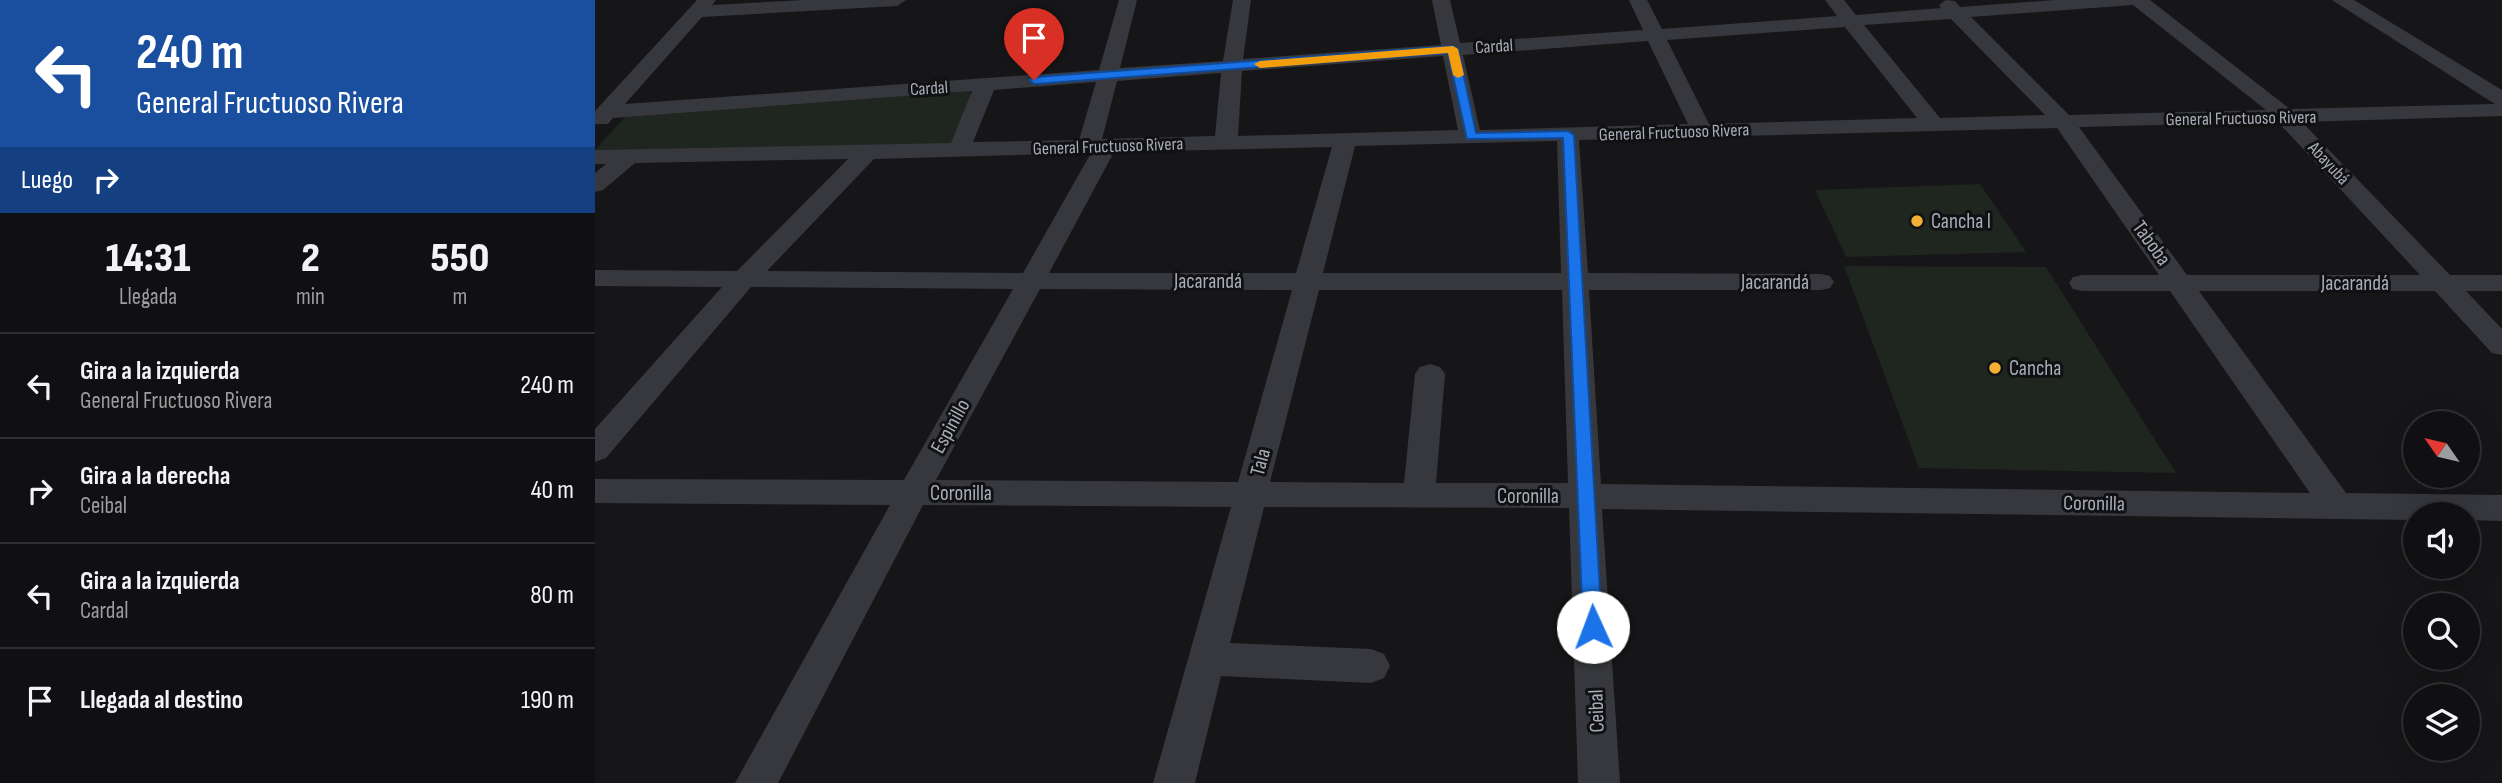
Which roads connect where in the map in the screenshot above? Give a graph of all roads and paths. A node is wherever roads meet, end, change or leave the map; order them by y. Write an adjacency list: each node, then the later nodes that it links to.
1 (897, 0): 10 (street)
2 (1128, 0): 16 (street, Espinillo)
3 (1242, 0): 15 (street)
4 (1441, 0): 14 (street)
5 (1638, 0): 13 (street)
6 (1834, 0): 12 (street)
7 (2131, 0): 11 (street, Cardal)
8 (2138, 0): 20 (street, Abayubá)
9 (2341, 0): 18 (street)
10 (702, 6): 21 (street)
11 (1950, 6): 12 (street, Cardal); 22 (street, Taboba)
12 (1852, 20): 13 (street, Cardal); 23 (street)
13 (1655, 35): 14 (street, Cardal); 24 (street)
14 (1453, 49): 15 (street, Cardal); 26 (street)
15 (1232, 67): 16 (street, Cardal); 28 (street)
16 (1106, 75): 17 (street, Cardal); 29 (street, Espinillo)
17 (986, 84): 21 (street, Cardal); 30 (street)
18 (2502, 99)
19 (2502, 110): 20 (street, General Fructuoso Rivera)
20 (2285, 117): 22 (street, General Fructuoso Rivera); 43 (street, Abayubá)
21 (601, 118)
22 (2064, 122): 23 (street, General Fructuoso Rivera); 41 (street, Taboba)
23 (1934, 125): 24 (street, General Fructuoso Rivera)
24 (1702, 131): 25 (street, General Fructuoso Rivera)
25 (1568, 135): 26 (street, General Fructuoso Rivera); 39 (street, Ceibal)
26 (1471, 137): 27 (street, General Fructuoso Rivera)
27 (1345, 140): 28 (street, General Fructuoso Rivera); 38 (street, Tala)
28 (1226, 143): 29 (street, General Fructuoso Rivera)
29 (1098, 146): 30 (street, General Fructuoso Rivera); 37 (street, Espinillo)
30 (959, 150): 31 (street, General Fructuoso Rivera)
31 (868, 152): 33 (street, General Fructuoso Rivera); 36 (street)
32 (595, 157): 33 (street, General Fructuoso Rivera)
33 (628, 157): 34 (street)
34 (595, 185)
35 (595, 278): 36 (street, Jacarandá)
36 (744, 279): 37 (street, Jacarandá); 47 (street)
37 (1030, 281): 38 (street, Jacarandá); 49 (street, Espinillo)
38 (1309, 281): 39 (street, Jacarandá); 50 (street, Tala)
39 (1575, 282): 40 (street, Jacarandá); 52 (street, Ceibal)
40 (1821, 282)
41 (2180, 282): 42 (street, Jacarandá); 43 (street, Jacarandá); 53 (street, Taboba)
42 (2082, 283)
43 (2442, 283): 44 (street, Jacarandá); 45 (street, Abayubá)
44 (2502, 283)
45 (2502, 346)
46 (1430, 374): 51 (street)
47 (595, 450)
48 (595, 491): 49 (street, Coronilla)
49 (913, 493): 50 (street, Coronilla); 57 (street, Espinillo)
50 (1251, 494): 51 (street, Coronilla); 55 (street, Tala)
51 (1419, 495): 52 (street, Coronilla)
52 (1587, 496): 53 (street, Coronilla); 59 (street, Ceibal)
53 (2337, 506): 54 (street, Coronilla)
54 (2502, 508)
55 (1207, 659): 56 (street); 58 (street, Tala)
56 (1371, 666)
57 (757, 783)
58 (1174, 783)
59 (1599, 783)

